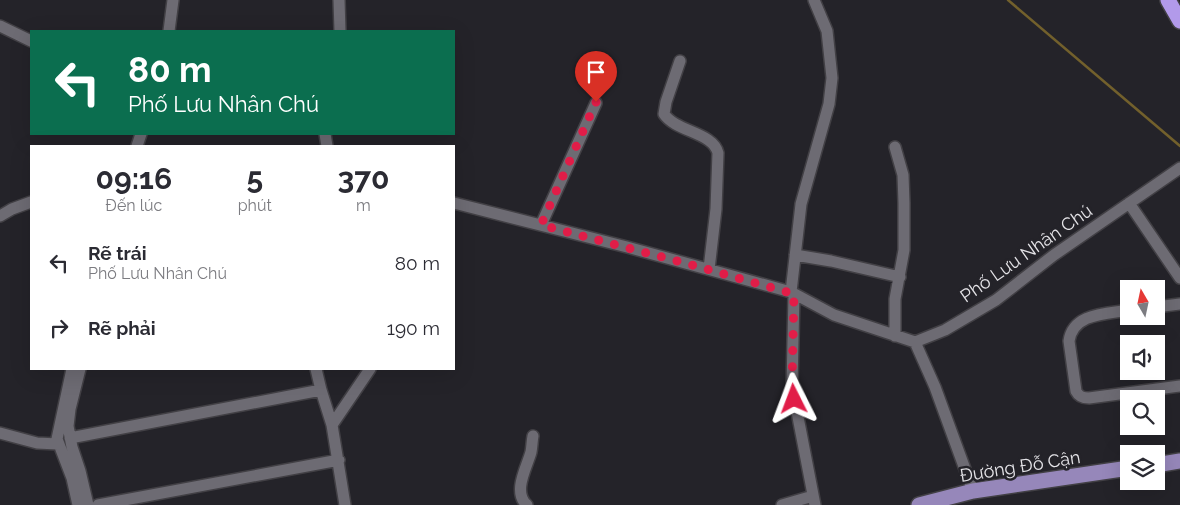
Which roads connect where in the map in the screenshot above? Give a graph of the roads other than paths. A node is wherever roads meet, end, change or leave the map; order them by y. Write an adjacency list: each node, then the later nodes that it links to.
1 (173, 0): 7 (street)
2 (339, 0): 8 (street)
3 (814, 0): 19 (street)
4 (1168, 0): 5 (highway)
5 (1180, 21)
6 (0, 26): 9 (street)
7 (169, 30)
8 (340, 30)
9 (30, 41)
10 (680, 62): 20 (street)
11 (596, 102): 18 (street)
12 (896, 147): 21 (street)
13 (1180, 168): 16 (street, Phố Lưu Nhân Chú)
14 (30, 202): 17 (street)
15 (455, 203): 18 (street)
16 (1129, 203): 22 (street); 28 (street, Phố Lưu Nhân Chú)
17 (0, 216)
18 (541, 225): 20 (street)
19 (795, 255): 21 (street); 23 (street)
20 (709, 269): 23 (street)
21 (900, 277): 27 (street)
22 (1180, 278)
23 (792, 293): 27 (street); 45 (street)
24 (1180, 304): 25 (street)
25 (1165, 306)
26 (1120, 312): 33 (street)
27 (895, 336): 28 (street)
28 (915, 342): 44 (street)
29 (72, 370): 39 (street)
30 (80, 370): 38 (street)
31 (316, 370): 34 (street)
32 (369, 370): 35 (street)
33 (1180, 386)
34 (321, 390): 35 (street); 38 (street)
35 (332, 426): 40 (street)
36 (0, 433): 39 (street)
37 (533, 436): 50 (street)
38 (70, 438): 47 (street)
39 (58, 444): 46 (street)
40 (339, 460): 48 (street); 49 (street)
41 (1180, 462): 42 (main road)
42 (1165, 463)
43 (1120, 470): 44 (main road, Đường Đỗ Cận)
44 (965, 497): 52 (main road, Đường Đỗ Cận)
45 (814, 501): 51 (street)
46 (78, 505)
47 (88, 505)
48 (98, 505)
49 (345, 505)
50 (527, 505)
51 (782, 505)
52 (919, 505)

